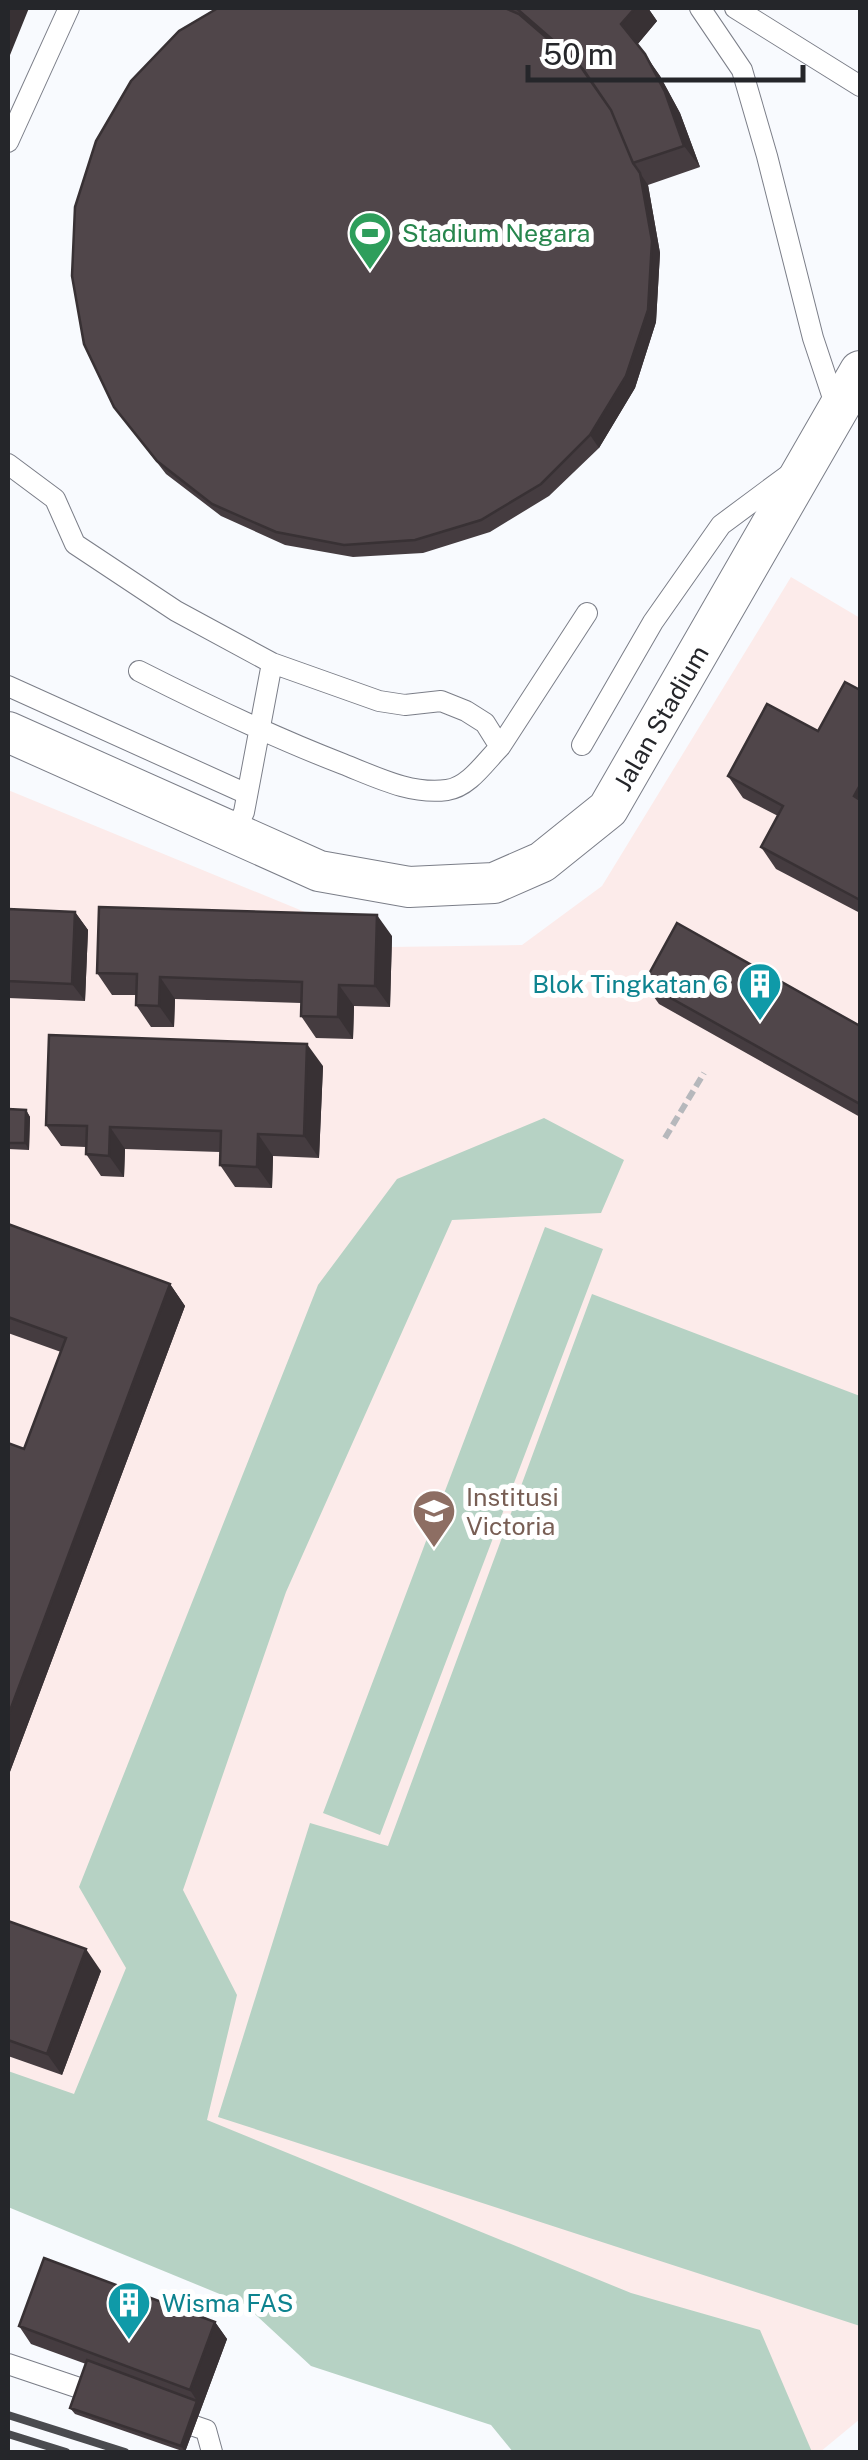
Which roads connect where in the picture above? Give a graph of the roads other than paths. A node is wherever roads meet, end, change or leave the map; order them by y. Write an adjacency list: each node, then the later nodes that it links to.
1 (68, 8): 5 (lane)
2 (700, 8): 7 (lane)
3 (736, 8): 4 (lane)
4 (860, 86)
5 (8, 142)
6 (860, 371): 7 (street, Jalan Stadium)
7 (838, 412): 8 (street, Jalan Stadium)
8 (813, 458): 16 (lane); 19 (street, Jalan Stadium)
9 (8, 464): 11 (lane)
10 (587, 613): 17 (lane)
11 (272, 662): 15 (lane); 17 (lane)
12 (139, 671): 15 (lane)
13 (8, 686): 18 (lane)
14 (8, 732): 19 (street, Jalan Stadium)
15 (262, 732): 17 (lane); 18 (lane)
16 (582, 745)
17 (500, 747)
18 (248, 794): 19 (lane)
19 (234, 833)
20 (8, 2364): 21 (lane)
21 (116, 2400)
22 (152, 2412): 23 (lane)
23 (212, 2452)

